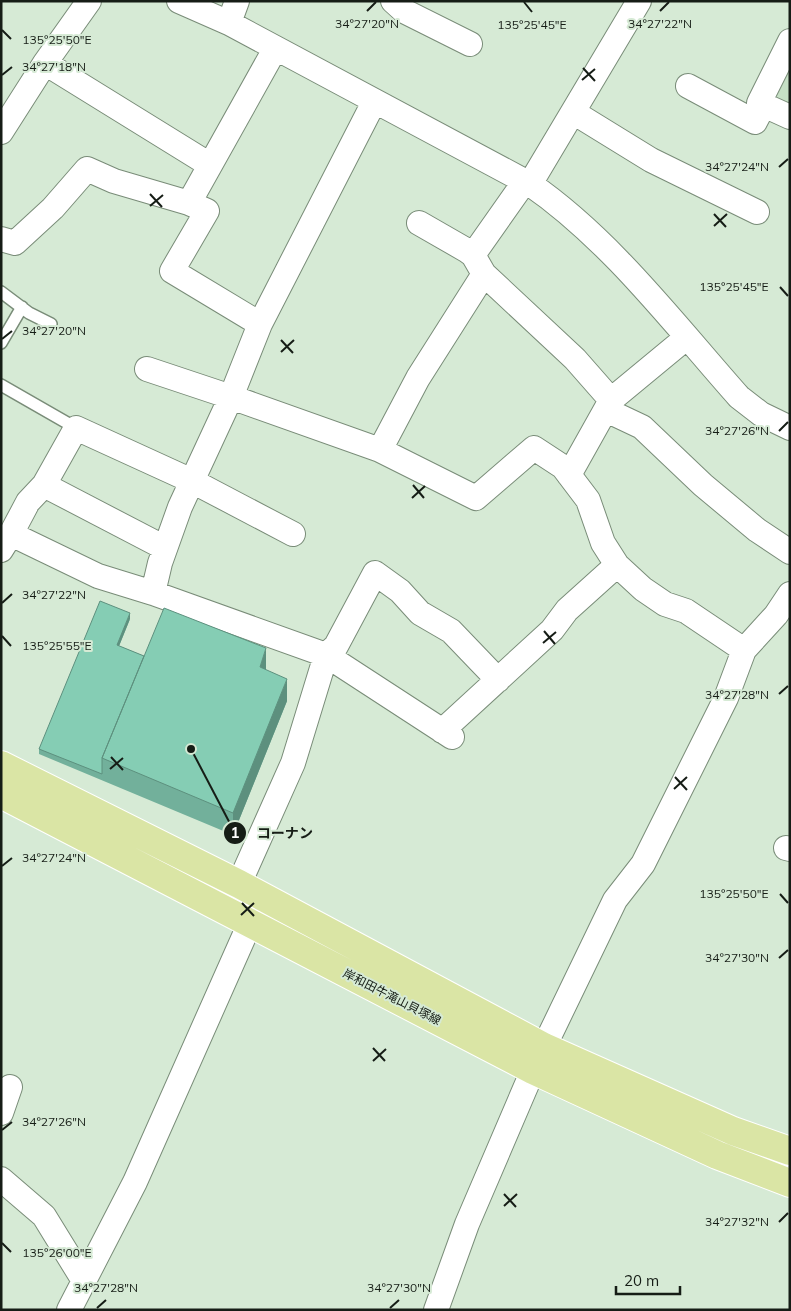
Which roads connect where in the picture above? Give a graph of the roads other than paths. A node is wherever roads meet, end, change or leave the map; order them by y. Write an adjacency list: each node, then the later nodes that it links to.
1 (89, 1): 9 (street)
2 (179, 1): 5 (street)
3 (393, 1): 7 (street)
4 (639, 1): 13 (street)
5 (233, 12): 8 (street)
6 (790, 41): 12 (street)
7 (470, 44)
8 (275, 49): 11 (street); 16 (street)
9 (45, 63): 15 (street); 16 (street)
10 (688, 86): 12 (street)
11 (374, 102): 17 (street); 26 (street)
12 (764, 105): 14 (street)
13 (573, 112): 17 (street); 19 (street)
14 (790, 117)
15 (1, 132)
16 (210, 165): 18 (street)
17 (528, 182): 22 (street); 27 (street)
18 (189, 203): 21 (street); 26 (street)
19 (757, 212)
20 (419, 223): 22 (street)
21 (1, 239)
22 (479, 265): 32 (street); 35 (street)
23 (1, 292): 24 (lane)
24 (22, 307): 25 (lane); 28 (lane)
25 (51, 324)
26 (260, 324): 31 (street)
27 (686, 338): 32 (street); 34 (street)
28 (1, 343)
29 (147, 369): 31 (street)
30 (1, 385): 33 (lane)
31 (231, 397): 35 (street); 37 (street)
32 (609, 405): 36 (street); 42 (street)
33 (76, 428): 37 (street); 38 (street)
34 (790, 428)
35 (380, 450): 36 (street)
36 (569, 475): 43 (street)
37 (192, 481): 39 (street); 41 (street)
38 (44, 485): 40 (street); 41 (street)
39 (293, 534)
40 (6, 542): 44 (street)
41 (165, 548): 44 (street)
42 (790, 552)
43 (617, 565): 46 (street); 48 (street)
44 (153, 593): 47 (street)
45 (786, 607): 46 (street)
46 (744, 650): 53 (street)
47 (326, 655): 48 (street); 48 (street); 51 (street)
48 (498, 680)
49 (1, 765): 51 (main road, 岸和田牛滝山貝塚線)
50 (1, 794): 52 (main road, 岸和田牛滝山貝塚線)
51 (239, 884): 52 (street); 53 (main road, 岸和田牛滝山貝塚線)
52 (250, 923): 53 (main road, 岸和田牛滝山貝塚線); 59 (street)
53 (539, 1059): 56 (main road, 岸和田牛滝山貝塚線); 58 (main road, 岸和田牛滝山貝塚線); 61 (street)
54 (10, 1087): 55 (street)
55 (1, 1113)
56 (790, 1151)
57 (1, 1179): 59 (street)
58 (790, 1183)
59 (84, 1281): 60 (street)
60 (69, 1310)
61 (436, 1310)

